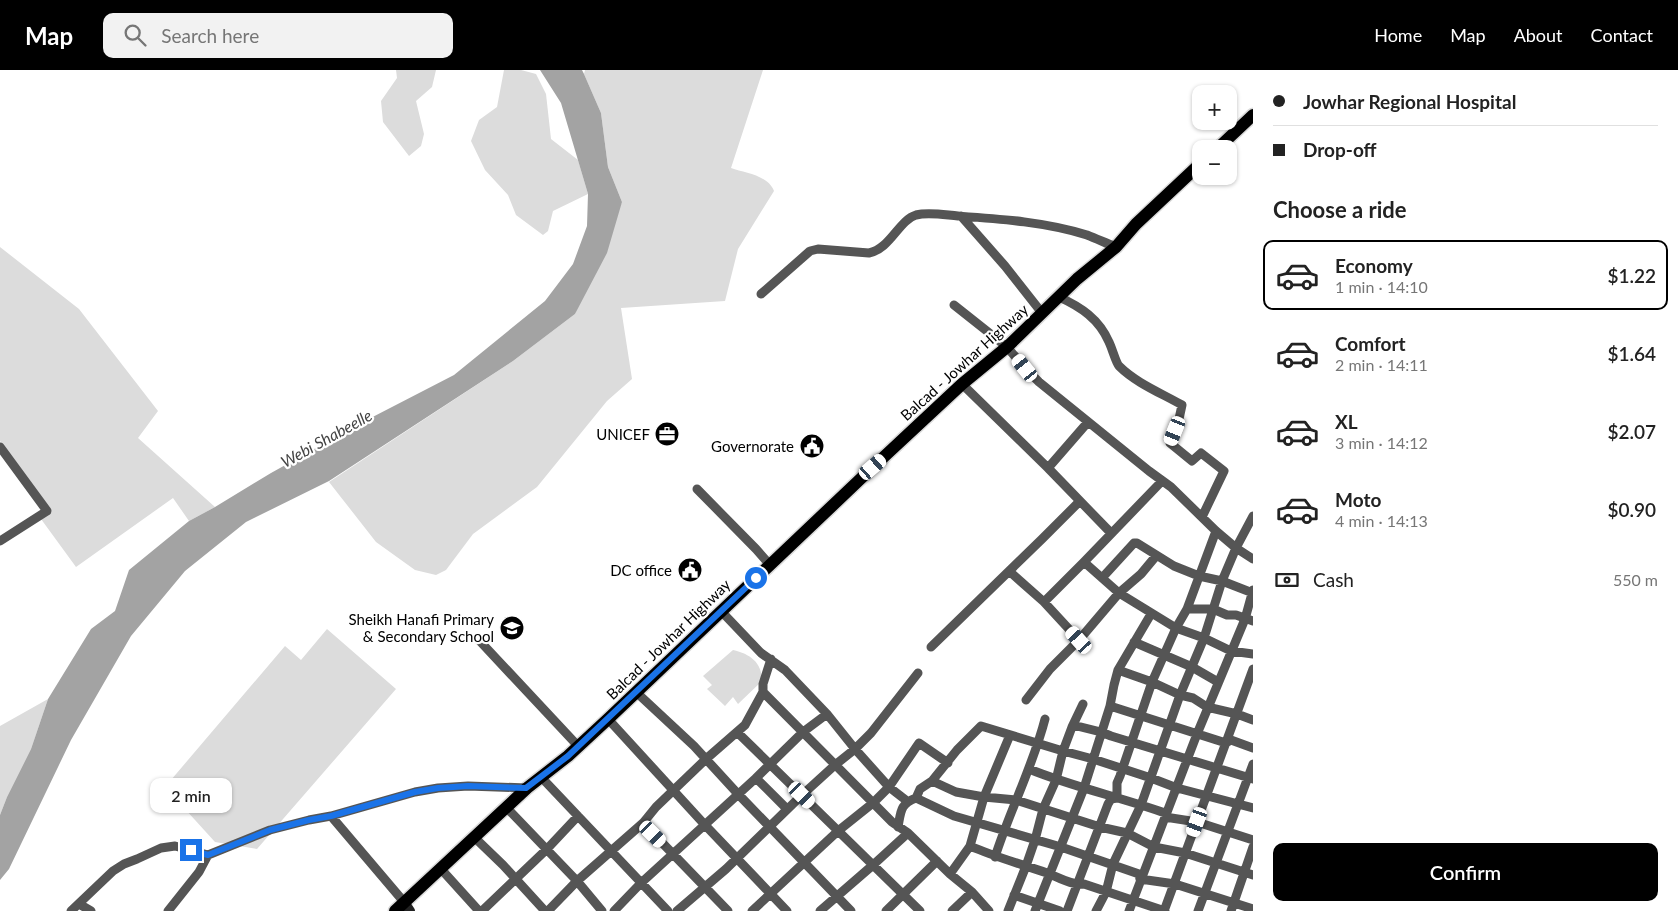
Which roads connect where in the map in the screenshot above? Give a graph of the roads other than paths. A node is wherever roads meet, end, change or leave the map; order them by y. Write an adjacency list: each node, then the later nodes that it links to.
1 (1253, 115): 2 (main road)
2 (1227, 140)
3 (1192, 171): 5 (main road, Balcad - Jowhar Highway)
4 (960, 216): 5 (street); 6 (street); 9 (street)
5 (1116, 247): 7 (main road, Balcad - Jowhar Highway)
6 (761, 294)
7 (1059, 296): 9 (main road, Balcad - Jowhar Highway); 18 (street)
8 (954, 305): 10 (street)
9 (1042, 313): 10 (main road, Balcad - Jowhar Highway)
10 (1007, 347): 11 (main road, Balcad - Jowhar Highway); 12 (street)
11 (962, 384): 14 (street); 27 (main road, Balcad - Jowhar Highway)
12 (1088, 422): 14 (street); 15 (street)
13 (0, 447): 22 (street)
14 (1048, 468): 17 (street)
15 (1162, 481): 18 (street); 21 (street)
16 (697, 489): 27 (street)
17 (1080, 501): 21 (street); 28 (street)
18 (1202, 517): 20 (street)
19 (1253, 517): 23 (street)
20 (1216, 531): 23 (street); 29 (street)
21 (1111, 533): 26 (street)
22 (0, 540)
23 (1236, 548): 25 (street); 31 (street)
24 (1156, 556): 29 (street); 30 (street); 33 (street)
25 (1253, 560)
26 (1084, 562): 30 (street); 34 (street)
27 (770, 565): 37 (main road, Balcad - Jowhar Highway)
28 (1009, 571): 34 (street); 45 (street)
29 (1199, 576): 31 (street); 35 (street)
30 (1102, 578): 33 (street)
31 (1222, 581): 32 (street); 36 (street)
32 (1253, 592): 39 (street)
33 (1119, 593): 38 (street); 43 (street)
34 (1044, 602): 43 (street)
35 (1187, 609): 36 (street); 40 (street)
36 (1213, 609): 39 (street); 42 (street)
37 (721, 611): 49 (street); 57 (main road, Balcad - Jowhar Highway)
38 (1151, 614): 40 (street); 44 (street)
39 (1249, 620): 46 (street)
40 (1176, 628): 42 (street); 47 (street)
41 (477, 638): 80 (street)
42 (1204, 638): 46 (street); 50 (street)
43 (1079, 640): 60 (street)
44 (1134, 642): 47 (street); 52 (street)
45 (931, 647)
46 (1231, 652): 48 (street); 55 (street)
47 (1164, 654): 50 (street); 54 (street)
48 (1253, 654)
49 (771, 659): 58 (street); 64 (street)
50 (1192, 667): 55 (street); 59 (street)
51 (1253, 669): 56 (street)
52 (1118, 670): 54 (street); 62 (street)
53 (918, 672): 82 (street)
54 (1152, 682): 59 (street); 66 (street)
55 (1218, 682): 63 (street)
56 (1250, 684): 65 (street)
57 (636, 692): 67 (main road, Balcad - Jowhar Highway); 85 (street)
58 (763, 692): 72 (street); 73 (street)
59 (1180, 695): 63 (street); 70 (street)
60 (1026, 700)
61 (1083, 704): 71 (street)
62 (1110, 706): 66 (street); 74 (street)
63 (1207, 707): 65 (street); 75 (street)
64 (827, 714): 73 (street); 82 (street)
65 (1237, 714): 69 (street); 79 (street)
66 (1140, 716): 70 (street); 77 (street)
67 (608, 719): 80 (main road, Balcad - Jowhar Highway); 105 (street)
68 (1045, 719): 78 (street)
69 (1253, 720)
70 (1170, 724): 75 (street); 83 (street)
71 (1073, 726): 74 (street); 84 (street)
72 (737, 732): 85 (street); 89 (street)
73 (803, 732): 89 (street); 91 (street)
74 (1101, 732): 77 (street); 86 (street)
75 (1197, 734): 79 (street); 87 (street)
76 (1010, 735): 78 (street); 88 (street); 109 (street)
77 (1132, 742): 83 (street); 94 (street)
78 (1039, 743): 84 (street); 93 (street)
79 (1226, 743): 81 (street); 92 (street)
80 (578, 746): 95 (main road, Balcad - Jowhar Highway)
81 (1253, 748)
82 (855, 749): 91 (street); 101 (street)
83 (1160, 750): 87 (street); 97 (street)
84 (1063, 751): 86 (street); 99 (street)
85 (706, 759): 105 (street); 106 (street)
86 (1093, 759): 94 (street); 103 (street)
87 (1187, 759): 92 (street); 104 (street)
88 (948, 763): 100 (street); 101 (street)
89 (770, 764): 96 (street); 107 (street)
90 (1253, 764): 98 (street)
91 (835, 765): 107 (street); 113 (street)
92 (1217, 768): 98 (street); 108 (street)
93 (1029, 769): 99 (street); 112 (street)
94 (1123, 769): 97 (street); 110 (street)
95 (541, 777): 102 (main road, Balcad - Jowhar Highway); 121 (street)
96 (756, 778): 106 (street); 118 (street)
97 (1151, 778): 104 (street); 115 (street)
98 (1251, 778): 114 (street)
99 (1056, 780): 103 (street); 119 (street)
100 (932, 781): 109 (street); 111 (street)
101 (890, 787): 111 (street); 113 (street)
102 (526, 788): 116 (main road, Balcad - Jowhar Highway); 120 (street)
103 (1084, 788): 110 (street); 122 (street)
104 (1177, 788): 108 (street); 123 (street)
105 (674, 790): 126 (street); 127 (street)
106 (738, 794): 127 (street); 128 (street)
107 (802, 795): 118 (street); 132 (street)
108 (1207, 795): 114 (street); 125 (street)
109 (984, 797): 112 (street); 124 (street)
110 (1117, 798): 115 (street); 130 (street)
111 (912, 800): 124 (street); 129 (street)
112 (1016, 800): 119 (street); 131 (street)
113 (873, 803): 129 (street); 132 (street)
114 (1238, 803): 117 (street); 134 (street)
115 (1141, 805): 123 (street); 135 (street)
116 (506, 808): 136 (main road, Balcad - Jowhar Highway); 143 (street)
117 (1253, 808)
118 (787, 809): 128 (street)
119 (1043, 809): 122 (street); 137 (street)
120 (331, 816): 147 (street); 179 (street)
121 (578, 816): 143 (street); 144 (street)
122 (1074, 817): 130 (street); 140 (street)
123 (1165, 817): 125 (street); 141 (street)
124 (976, 822): 131 (street); 139 (street)
125 (1197, 822): 134 (street); 145 (street)
126 (642, 824): 144 (street); 146 (street)
127 (705, 825): 146 (street); 150 (street)
128 (769, 827): 150 (street); 152 (street)
129 (898, 827): 133 (street)
130 (1100, 827): 135 (street); 148 (street)
131 (1004, 830): 137 (street); 149 (street)
132 (838, 831): 152 (street); 155 (street)
133 (908, 832): 151 (street); 155 (street)
134 (1228, 832): 138 (street); 153 (street)
135 (1127, 834): 141 (street); 154 (street)
136 (474, 837): 157 (main road, Balcad - Jowhar Highway); 161 (street)
137 (1036, 840): 140 (street); 156 (street)
138 (1253, 840)
139 (970, 846): 149 (street); 159 (street)
140 (1061, 847): 148 (street); 160 (street)
141 (1154, 847): 145 (street); 162 (street)
142 (1253, 847): 158 (street)
143 (547, 849): 161 (street); 163 (street)
144 (611, 852): 163 (street); 164 (street)
145 (1185, 853): 153 (street); 165 (street)
146 (673, 854): 164 (street); 167 (street)
147 (208, 855): 176 (street); 183 (street)
148 (1089, 856): 154 (street); 166 (street)
149 (995, 857): 156 (street)
150 (737, 858): 167 (street); 171 (street)
151 (937, 861): 159 (street); 172 (street)
152 (805, 862): 171 (street); 174 (street)
153 (1217, 863): 158 (street); 170 (street)
154 (1114, 864): 162 (street); 169 (street)
155 (873, 865): 172 (street); 174 (street)
156 (1026, 866): 160 (street); 173 (street)
157 (440, 869): 179 (main road, Balcad - Jowhar Highway); 184 (street)
158 (1249, 873): 178 (street)
159 (950, 874): 168 (street)
160 (1050, 874): 166 (street); 177 (street)
161 (516, 879): 184 (street); 185 (street)
162 (1140, 879): 165 (street); 175 (street)
163 (577, 881): 185 (street); 186 (street)
164 (641, 883): 187 (street); 188 (street)
165 (1175, 884): 170 (street); 204 (street)
166 (1078, 885): 169 (street); 201 (street)
167 (705, 887): 189 (street); 190 (street)
168 (972, 892): 197 (street); 198 (street)
169 (1106, 892): 175 (street); 202 (street)
170 (1205, 893): 178 (street); 205 (street)
171 (772, 894): 191 (street); 192 (street)
172 (902, 894): 195 (street); 196 (street)
173 (1014, 895): 177 (street); 199 (street)
174 (838, 897): 193 (street); 194 (street)
175 (1133, 901): 203 (street); 204 (street)
176 (79, 904): 181 (street); 182 (street)
177 (1036, 907): 200 (street)
178 (1232, 907): 180 (street)
179 (403, 908)
180 (1253, 909)
181 (71, 911)
182 (91, 911)
183 (168, 911)
184 (480, 911)
185 (546, 911)
186 (602, 911)
187 (614, 911)
188 (668, 911)
189 (678, 911)
190 (728, 911)
191 (752, 911)
192 (788, 911)
193 (820, 911)
194 (851, 911)
195 (886, 911)
196 (920, 911)
197 (952, 911)
198 (989, 911)
199 (1008, 911)
200 (1060, 911)
201 (1068, 911)
202 (1096, 911)
203 (1129, 911)
204 (1164, 911)
205 (1198, 911)

